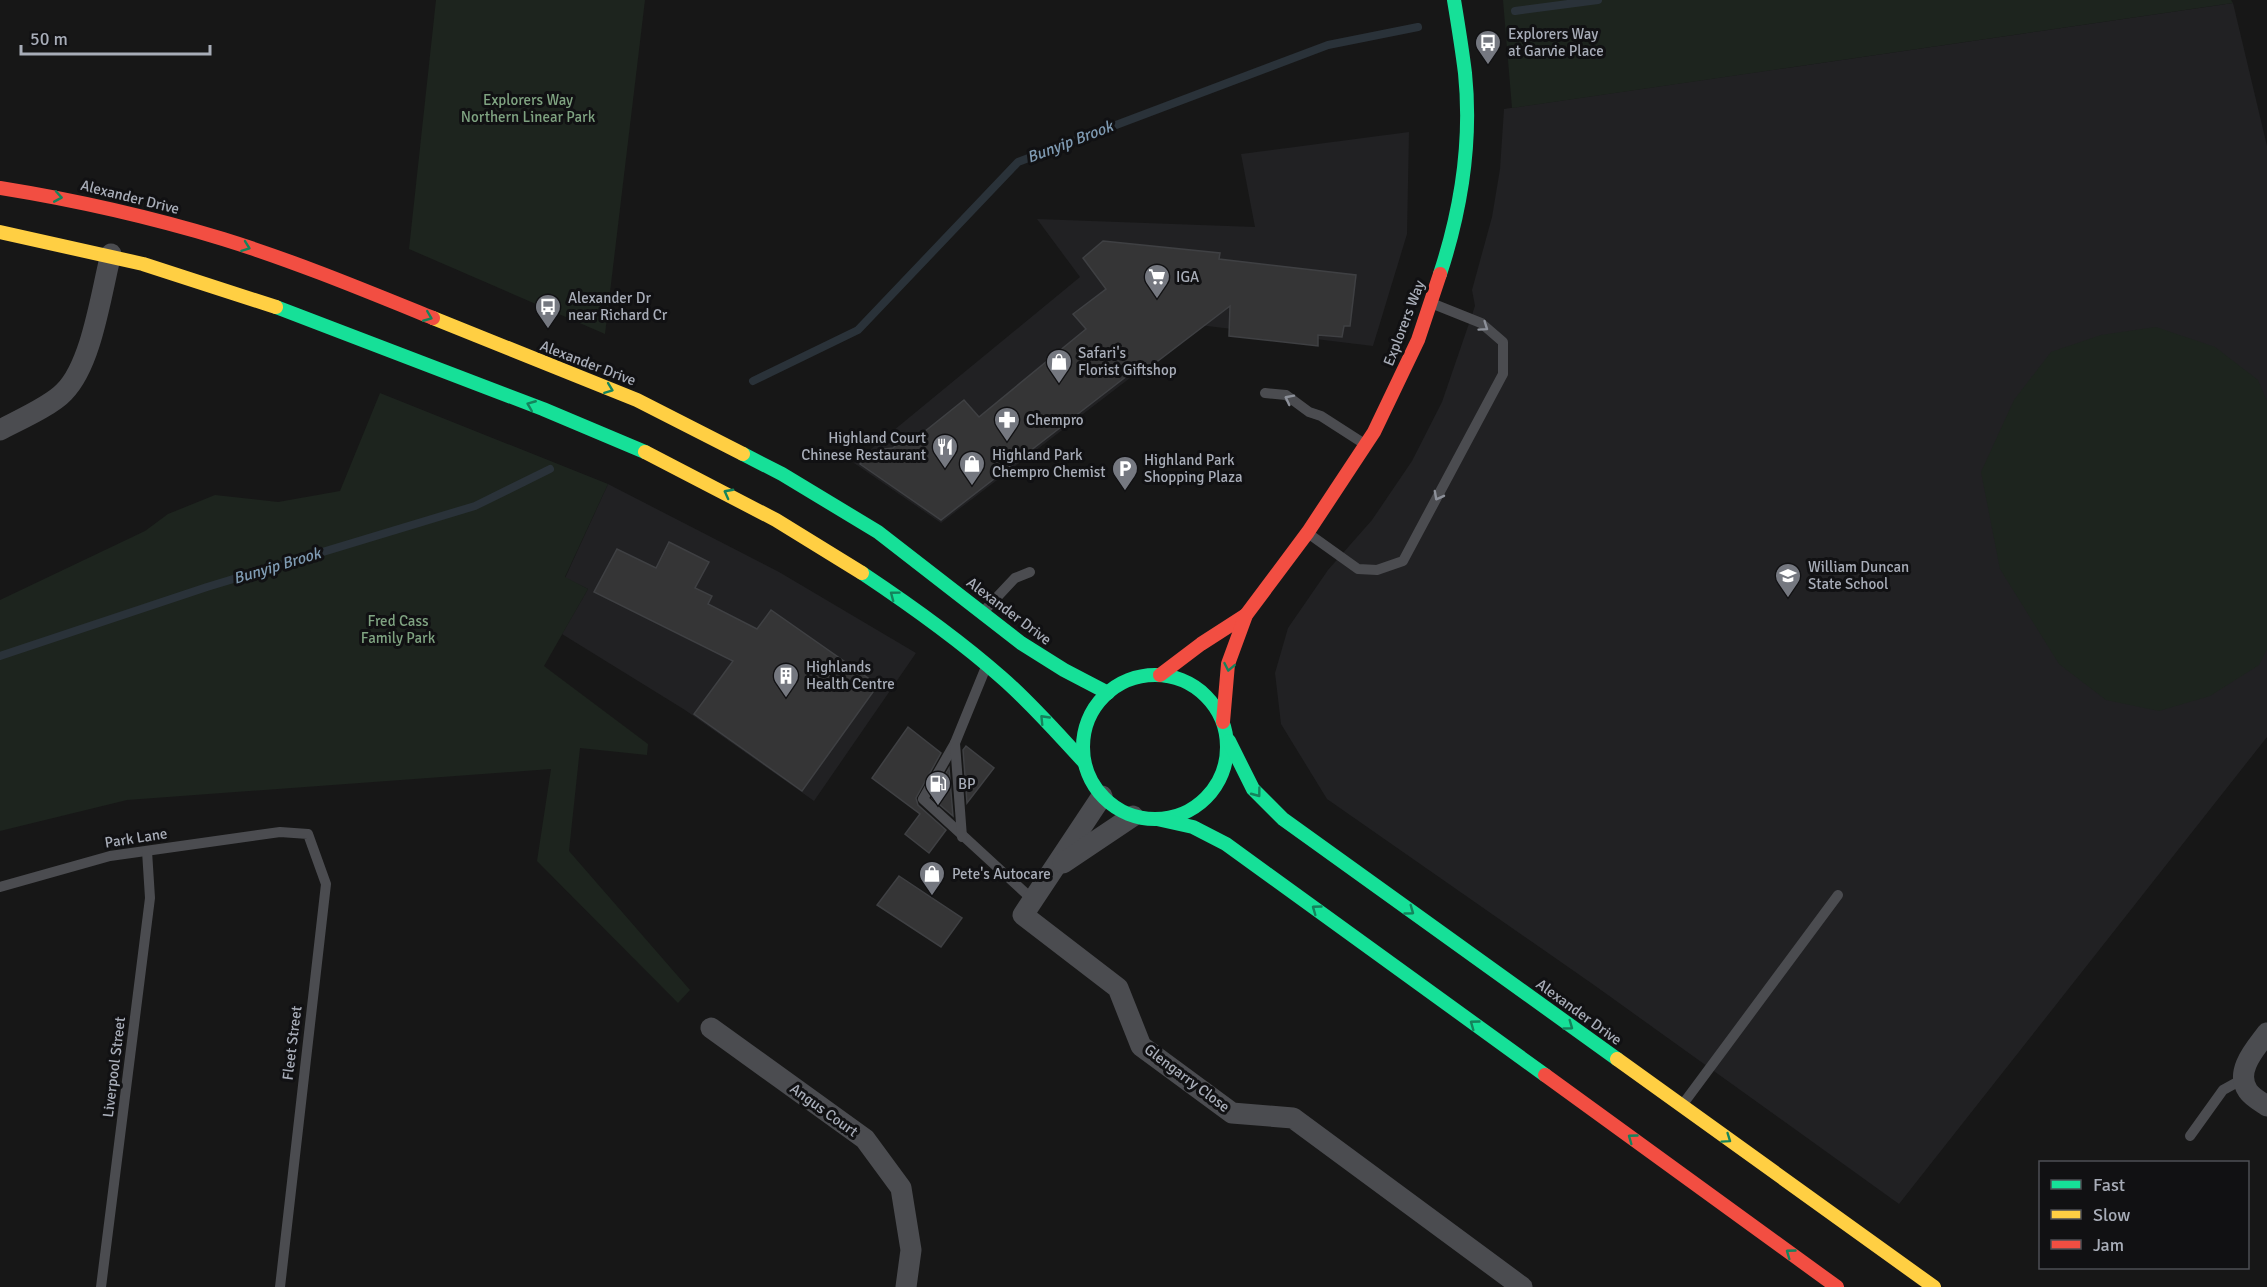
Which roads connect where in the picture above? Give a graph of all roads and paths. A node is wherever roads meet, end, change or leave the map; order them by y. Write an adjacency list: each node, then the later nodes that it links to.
1 (1454, 0): 5 (main road, Explorers Way)
2 (0, 188): 11 (main road, Alexander Drive, one-way to 11)
3 (0, 232): 4 (main road)
4 (111, 254): 7 (street); 13 (main road, one-way to 4)
5 (1431, 303): 8 (main road, Explorers Way); 9 (lane, one-way to 9)
6 (1266, 393): 8 (lane, one-way to 6)
7 (0, 430)
8 (1366, 445): 9 (main road, Explorers Way)
9 (1308, 532): 12 (main road, Explorers Way)
10 (1030, 572): 11 (lane)
11 (982, 613): 15 (main road, Alexander Drive)
12 (1246, 615): 14 (main road, Explorers Way); 16 (main road, Explorers Way, one-way to 16)
13 (987, 665): 18 (lane); 19 (main road, one-way to 13)
14 (1160, 675): 15 (main road); 16 (main road)
15 (1108, 693): 19 (main road)
16 (1223, 722): 17 (main road)
17 (1229, 741): 22 (main road); 33 (main road, Alexander Drive, one-way to 33)
18 (955, 742): 24 (lane); 24 (lane)
19 (1084, 762): 20 (main road)
20 (1102, 796): 21 (main road); 26 (street, Glengarry Close)
21 (1133, 816): 22 (main road); 26 (street, Glengarry Close)
22 (1157, 819): 41 (main road, one-way to 22)
23 (280, 832): 25 (lane, Park Lane); 38 (lane, Fleet Street)
24 (962, 837): 29 (lane)
25 (147, 851): 27 (lane, Park Lane); 37 (lane, Liverpool Street)
26 (1055, 868): 29 (street, Glengarry Close)
27 (0, 887)
28 (1838, 895): 33 (lane)
29 (1034, 900): 40 (street, Glengarry Close)
30 (711, 1028): 39 (street, Angus Court)
31 (2267, 1033): 32 (street)
32 (2243, 1079): 34 (street); 35 (lane)
33 (1681, 1106): 36 (main road, Alexander Drive, one-way to 36)
34 (2267, 1106)
35 (2190, 1136)
36 (1872, 1242): 42 (main road); 43 (main road, Alexander Drive)
37 (101, 1287)
38 (280, 1287)
39 (906, 1287)
40 (1522, 1287)
41 (1837, 1287)
42 (1910, 1287)
43 (1934, 1287)

